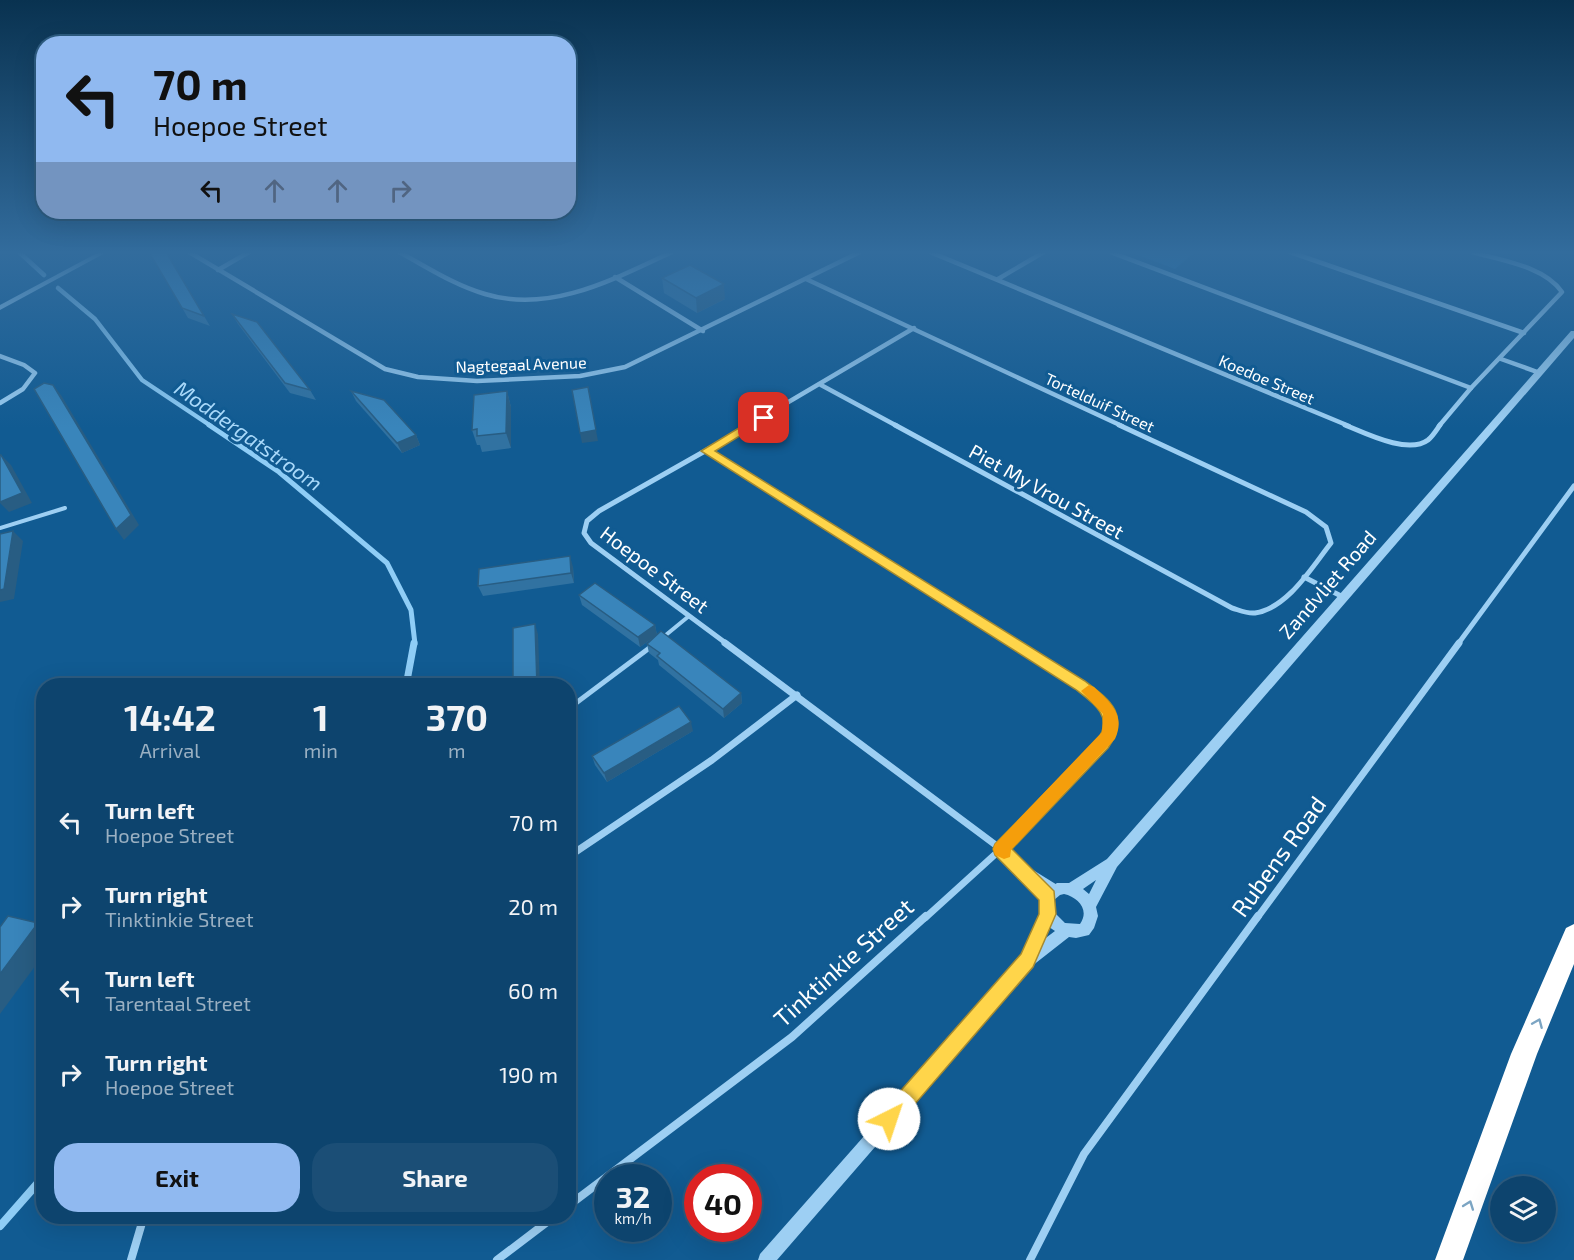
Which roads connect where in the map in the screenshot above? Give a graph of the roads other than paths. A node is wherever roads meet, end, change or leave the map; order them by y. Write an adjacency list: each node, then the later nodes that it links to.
1 (286, 311): 10 (street, Nagtegaal Avenue)
2 (670, 311): 10 (street)
3 (743, 311): 10 (street, Nagtegaal Avenue)
4 (876, 311): 9 (street, Tortelduif Street)
5 (1074, 311): 17 (street, Koedoe Street)
6 (1268, 311): 17 (street)
7 (1460, 311): 11 (street)
8 (1546, 311): 11 (street, Koedoe Street)
9 (914, 328): 16 (street, Hoepoe Street); 23 (street, Tortelduif Street)
10 (703, 331)
11 (1524, 333): 14 (street, Koedoe Street)
12 (1574, 333): 15 (street, Zandvliet Road)
13 (0, 357): 18 (street)
14 (1501, 359): 15 (street); 17 (street, Koedoe Street)
15 (1540, 373): 24 (street, Zandvliet Road)
16 (821, 385): 19 (street, Hoepoe Street); 25 (street, Piet My Vrou Street)
17 (1472, 387)
18 (0, 403)
19 (707, 451): 26 (street, Hoepoe Street); 29 (street, Tinktinkie Street)
20 (1574, 486): 46 (street, Rubens Road)
21 (65, 508): 22 (lane)
22 (0, 528)
23 (1304, 577): 24 (street); 25 (street, Tortelduif Street)
24 (1343, 597): 31 (street, Zandvliet Road)
25 (1261, 611)
26 (690, 616): 27 (street, Hoepoe Street); 28 (lane)
27 (796, 695): 29 (street, Hoepoe Street); 30 (street)
28 (576, 703)
29 (1001, 849): 32 (street, Hoepoe Street); 40 (street, Tinktinkie Street)
30 (576, 852)
31 (1112, 863): 33 (street, Zandvliet Road); 35 (street, Zandvliet Road)
32 (1020, 866): 34 (street, Hoepoe Street); 34 (street, Hoepoe Street)
33 (1071, 889): 34 (street); 35 (street)
34 (1052, 893): 36 (street)
35 (1090, 906): 37 (street)
36 (1048, 914): 37 (street); 39 (street)
37 (1066, 931): 39 (street)
38 (1574, 936): 47 (highway, one-way to 38)
39 (1027, 961): 45 (street)
40 (576, 1200)
41 (142, 1224): 43 (street)
42 (544, 1224): 44 (street)
43 (131, 1260)
44 (497, 1260)
45 (766, 1260)
46 (1030, 1260)
47 (1449, 1260)

